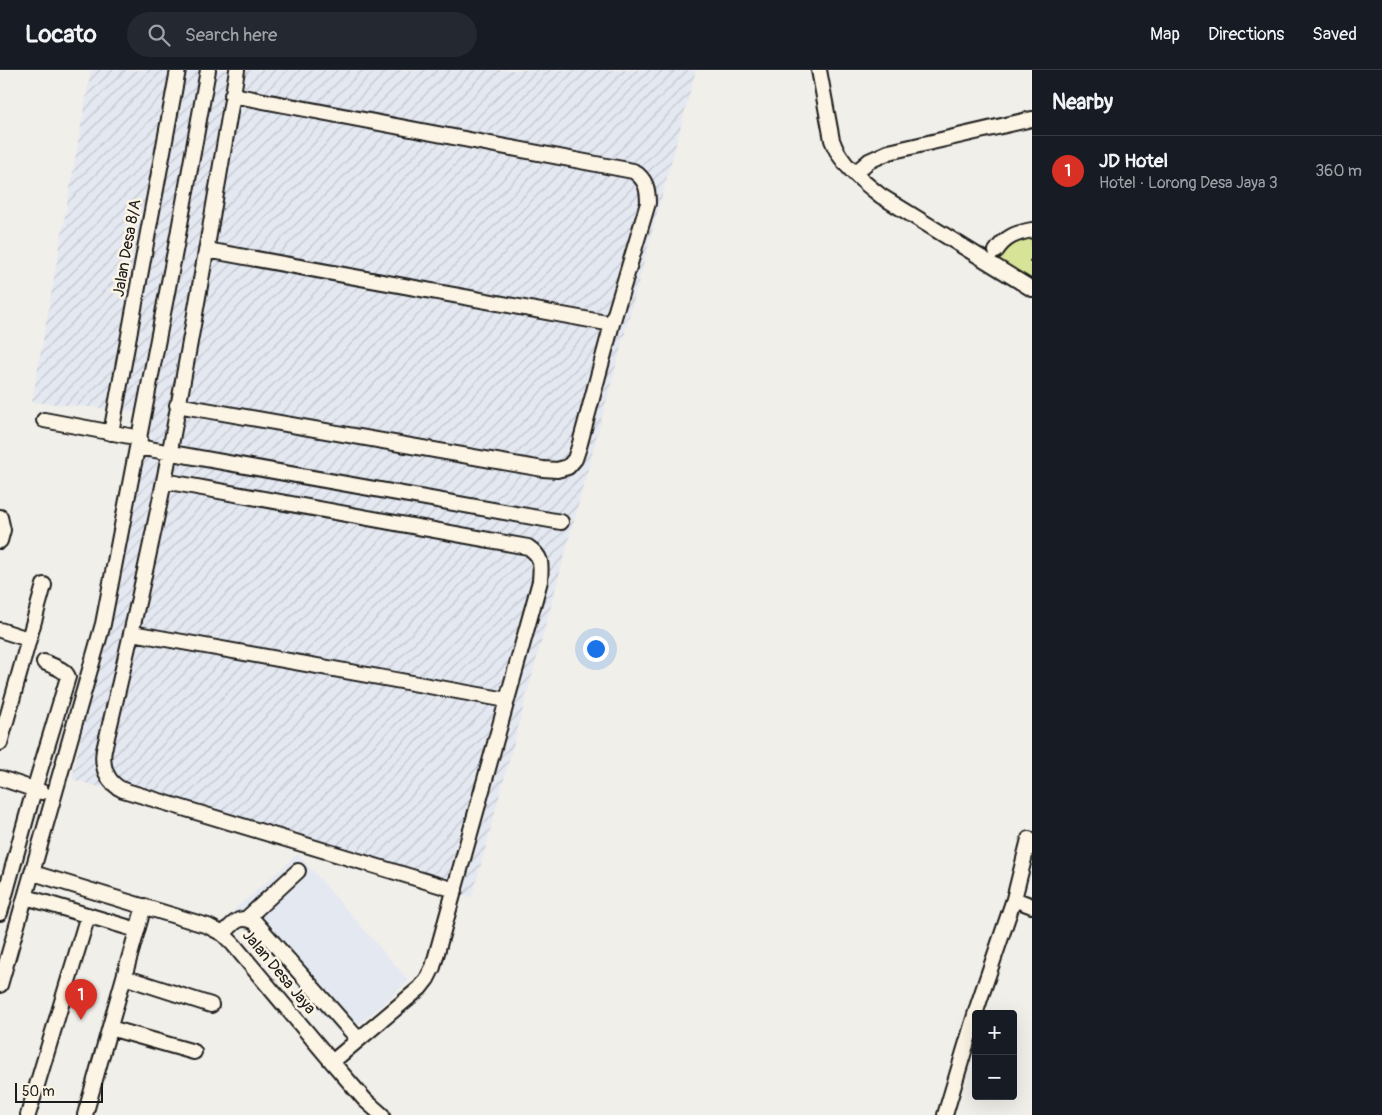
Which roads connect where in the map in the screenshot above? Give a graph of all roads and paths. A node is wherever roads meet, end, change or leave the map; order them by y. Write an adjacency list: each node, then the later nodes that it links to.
1 (178, 70): 15 (street, Jalan Desa 8/A)
2 (208, 70): 16 (street)
3 (236, 70): 5 (street)
4 (819, 73): 7 (street)
5 (232, 95): 9 (street); 12 (street)
6 (1032, 119): 7 (street)
7 (855, 173): 11 (street)
8 (1032, 230): 10 (street)
9 (207, 250): 12 (street); 13 (street)
10 (996, 251)
11 (1032, 289)
12 (612, 324): 13 (street)
13 (177, 405): 17 (street)
14 (44, 420): 15 (street)
15 (111, 432): 16 (street)
16 (139, 442): 17 (street); 31 (street)
17 (170, 452): 18 (street); 20 (street)
18 (164, 481): 24 (street); 27 (street)
19 (1, 521): 21 (street)
20 (561, 522)
21 (0, 541)
22 (44, 585): 25 (street)
23 (0, 630): 25 (street)
24 (132, 633): 27 (street); 35 (street)
25 (28, 639): 28 (street)
26 (44, 662): 30 (street)
27 (507, 700): 35 (street)
28 (0, 743)
29 (0, 778): 30 (street)
30 (34, 790): 31 (street); 40 (street)
31 (53, 796): 34 (street)
32 (1029, 839): 37 (street)
33 (298, 871): 42 (street)
34 (33, 873): 36 (street); 38 (street, Jalan Desa Jaya)
35 (455, 890): 49 (street)
36 (26, 897): 41 (street); 45 (street)
37 (1014, 899): 39 (street); 55 (street)
38 (144, 906): 43 (street); 44 (street, Jalan Desa Jaya)
39 (1032, 906)
40 (0, 913)
41 (88, 915): 43 (street); 52 (street)
42 (247, 918): 44 (street); 49 (street)
43 (138, 930): 46 (street)
44 (223, 934): 51 (street, Jalan Desa Jaya)
45 (1, 976)
46 (124, 978): 47 (street); 48 (street)
47 (211, 1005)
48 (110, 1028): 50 (street); 53 (street)
49 (358, 1039): 51 (street)
50 (194, 1052)
51 (332, 1062): 54 (street, Jalan Desa Jaya)
52 (28, 1115)
53 (85, 1115)
54 (382, 1115)
55 (945, 1115)

